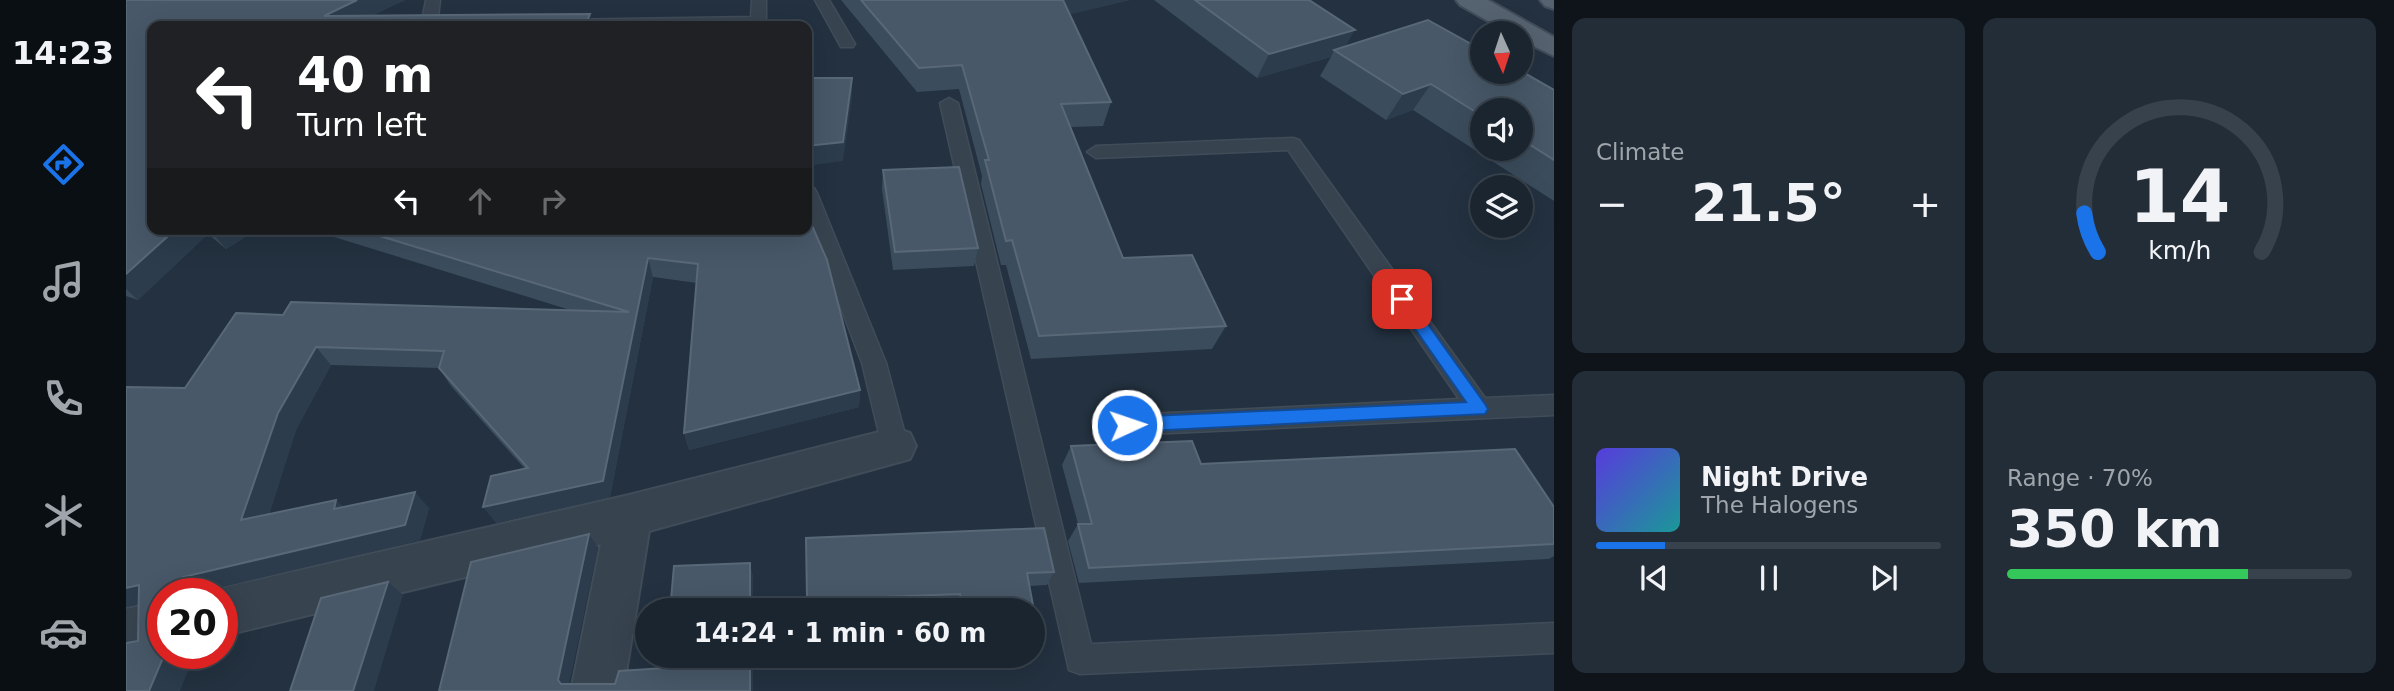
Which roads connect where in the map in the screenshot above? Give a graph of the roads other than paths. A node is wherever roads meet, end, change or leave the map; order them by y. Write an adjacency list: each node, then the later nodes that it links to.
1 (433, 0): 5 (lane)
2 (759, 0): 6 (lane)
3 (822, 0): 7 (lane)
4 (1469, 0): 8 (main road)
5 (430, 21)
6 (758, 21)
7 (847, 44)
8 (1554, 48)
9 (949, 103): 20 (lane)
10 (1096, 152): 13 (lane)
11 (812, 206): 15 (lane)
12 (1554, 405): 13 (lane)
13 (1479, 409): 14 (lane)
14 (1127, 425)
15 (895, 446): 16 (street)
16 (629, 516): 17 (street); 21 (street)
17 (238, 608)
18 (147, 629): 19 (street)
19 (126, 634)
20 (1554, 638)
21 (597, 691)

